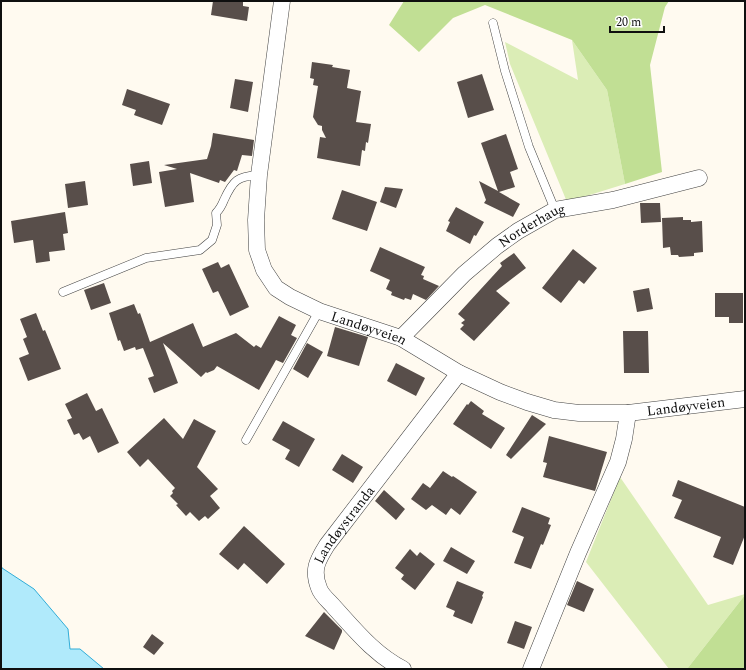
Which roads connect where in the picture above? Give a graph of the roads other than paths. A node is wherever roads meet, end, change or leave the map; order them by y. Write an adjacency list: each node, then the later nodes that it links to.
1 (282, 1): 3 (street, Landøyveien)
2 (493, 23): 5 (lane)
3 (259, 175): 6 (lane); 7 (street, Landøyveien)
4 (699, 178): 5 (street, Norderhaug)
5 (555, 210): 8 (street, Norderhaug)
6 (63, 292)
7 (319, 311): 8 (street, Landøyveien); 12 (lane)
8 (401, 338): 9 (street, Landøyveien)
9 (459, 373): 11 (street, Landøyveien); 13 (street, Landøystranda)
10 (745, 399): 11 (street, Landøyveien)
11 (628, 413): 14 (street)
12 (246, 440)
13 (403, 669)
14 (531, 669)

